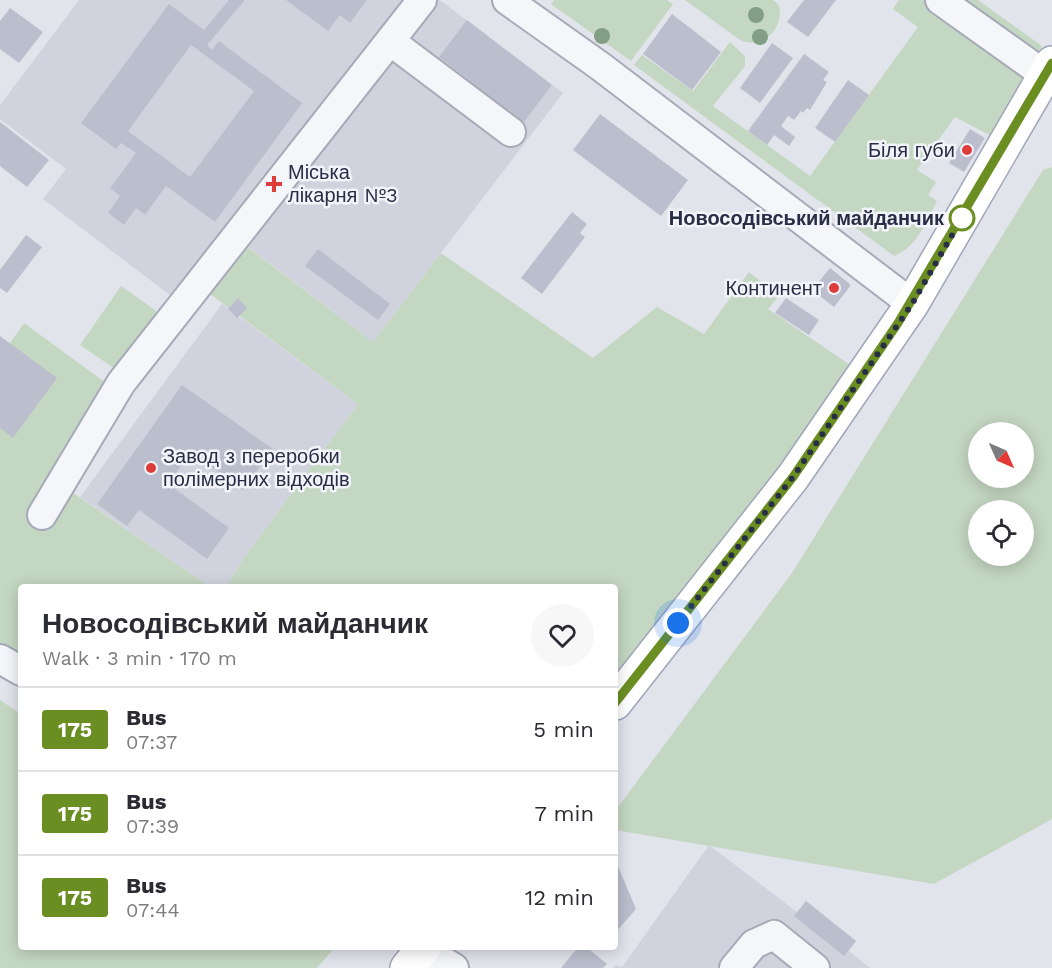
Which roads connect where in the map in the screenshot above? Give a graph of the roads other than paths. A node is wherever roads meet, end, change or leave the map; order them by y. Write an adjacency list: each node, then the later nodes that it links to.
1 (507, 0): 7 (street)
2 (940, 0): 5 (street)
3 (419, 1): 4 (street)
4 (390, 41): 6 (street); 8 (street)
5 (1048, 69): 7 (main road)
6 (511, 132)
7 (912, 304): 11 (main road)
8 (42, 515)
9 (0, 659): 10 (street)
10 (18, 669)
11 (618, 699)
12 (418, 953): 13 (street)
13 (454, 968)
14 (734, 968): 15 (street)
15 (815, 968)

